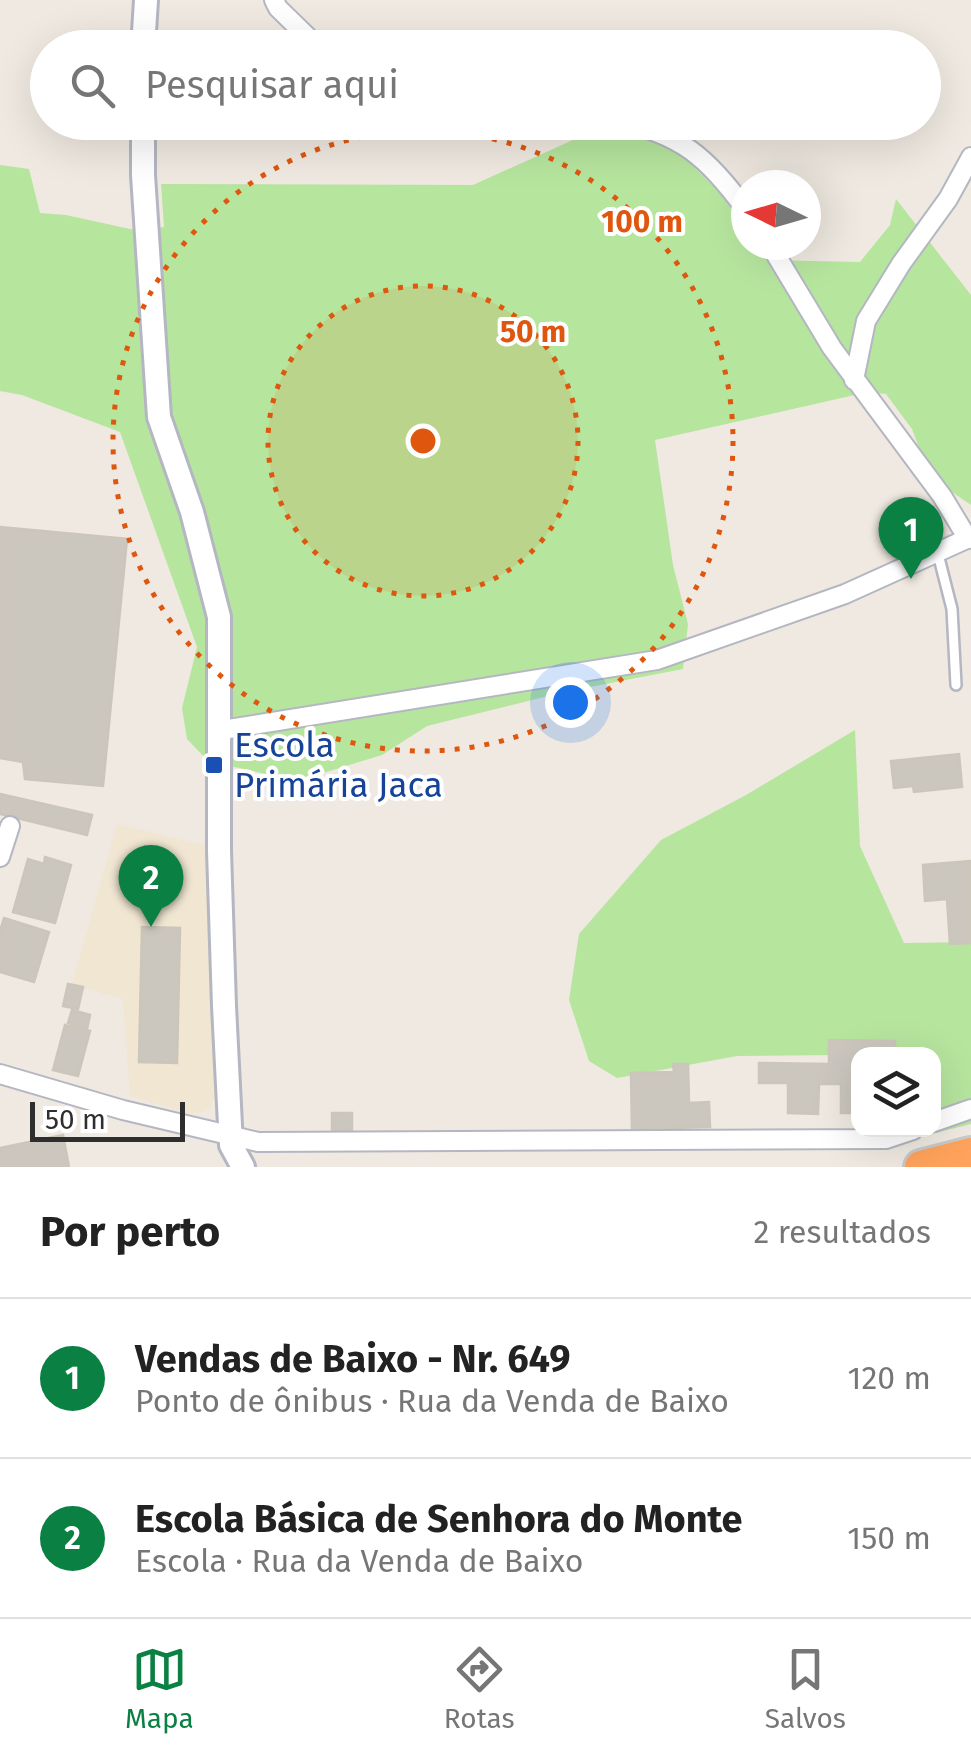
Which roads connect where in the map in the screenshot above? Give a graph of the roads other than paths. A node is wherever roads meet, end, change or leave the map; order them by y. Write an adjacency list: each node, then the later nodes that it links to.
1 (146, 0): 3 (street)
2 (274, 0): 4 (street)
3 (144, 30)
4 (301, 30)
5 (143, 140): 14 (street)
6 (679, 140): 8 (street)
7 (971, 157): 10 (street)
8 (731, 190)
9 (779, 260): 10 (street)
10 (854, 380): 11 (street)
11 (970, 538): 12 (street)
12 (938, 554): 13 (lane); 14 (street)
13 (956, 685)
14 (222, 730): 20 (street)
15 (10, 826): 16 (street)
16 (0, 857)
17 (0, 1074): 20 (street)
18 (971, 1110): 19 (street)
19 (941, 1120)
20 (231, 1137): 21 (street); 23 (street)
21 (892, 1137)
22 (971, 1154): 24 (highway)
23 (242, 1167)
24 (921, 1167)

